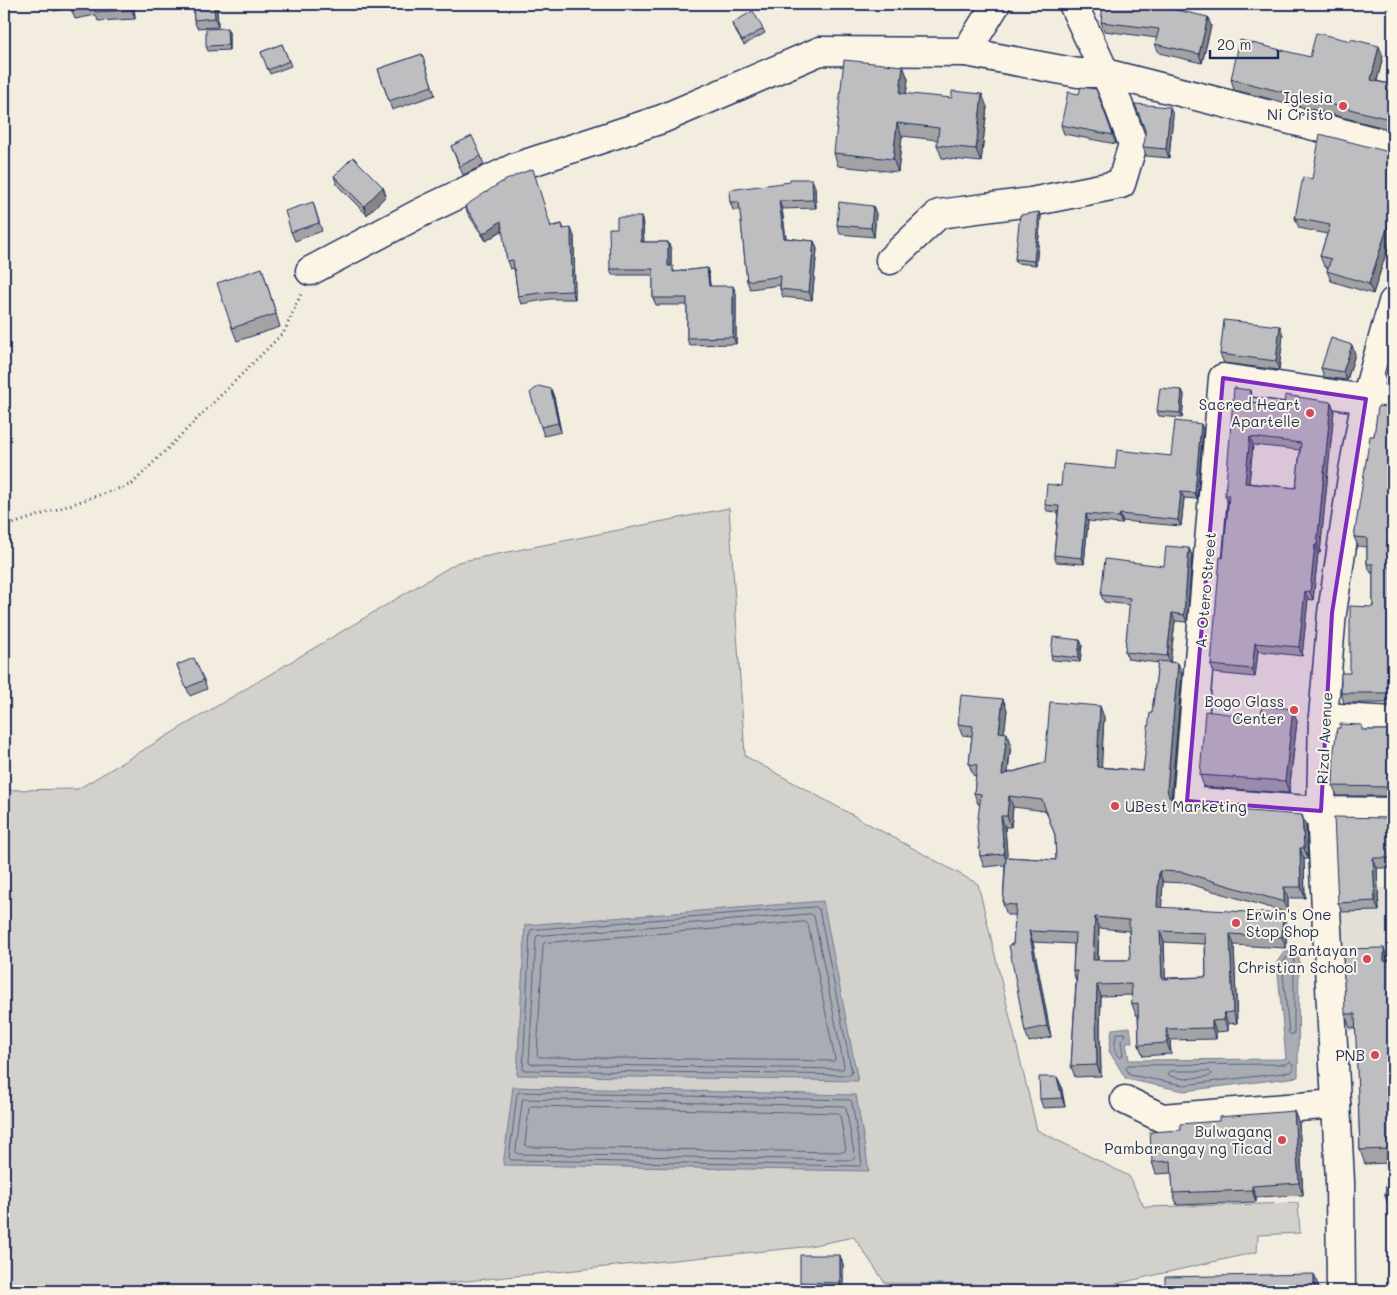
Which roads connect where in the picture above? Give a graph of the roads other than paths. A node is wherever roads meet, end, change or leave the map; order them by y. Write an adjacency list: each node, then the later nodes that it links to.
1 (996, 4): 3 (street)
2 (1073, 4): 4 (street)
3 (966, 52): 4 (street); 7 (street)
4 (1105, 72): 5 (street); 6 (street)
5 (1393, 146)
6 (890, 260)
7 (310, 271)
8 (1393, 302): 9 (street, Rizal Avenue)
9 (1366, 399): 10 (street); 11 (street, Rizal Avenue); 13 (street, A. Otero Street)
10 (1393, 402)
11 (1324, 717): 12 (street); 13 (street, Rizal Avenue)
12 (1393, 721)
13 (1321, 811): 14 (street); 16 (street, Rizal Avenue)
14 (1393, 812)
15 (1125, 1100): 16 (street)
16 (1336, 1104): 17 (street, Rizal Avenue)
17 (1341, 1291)

